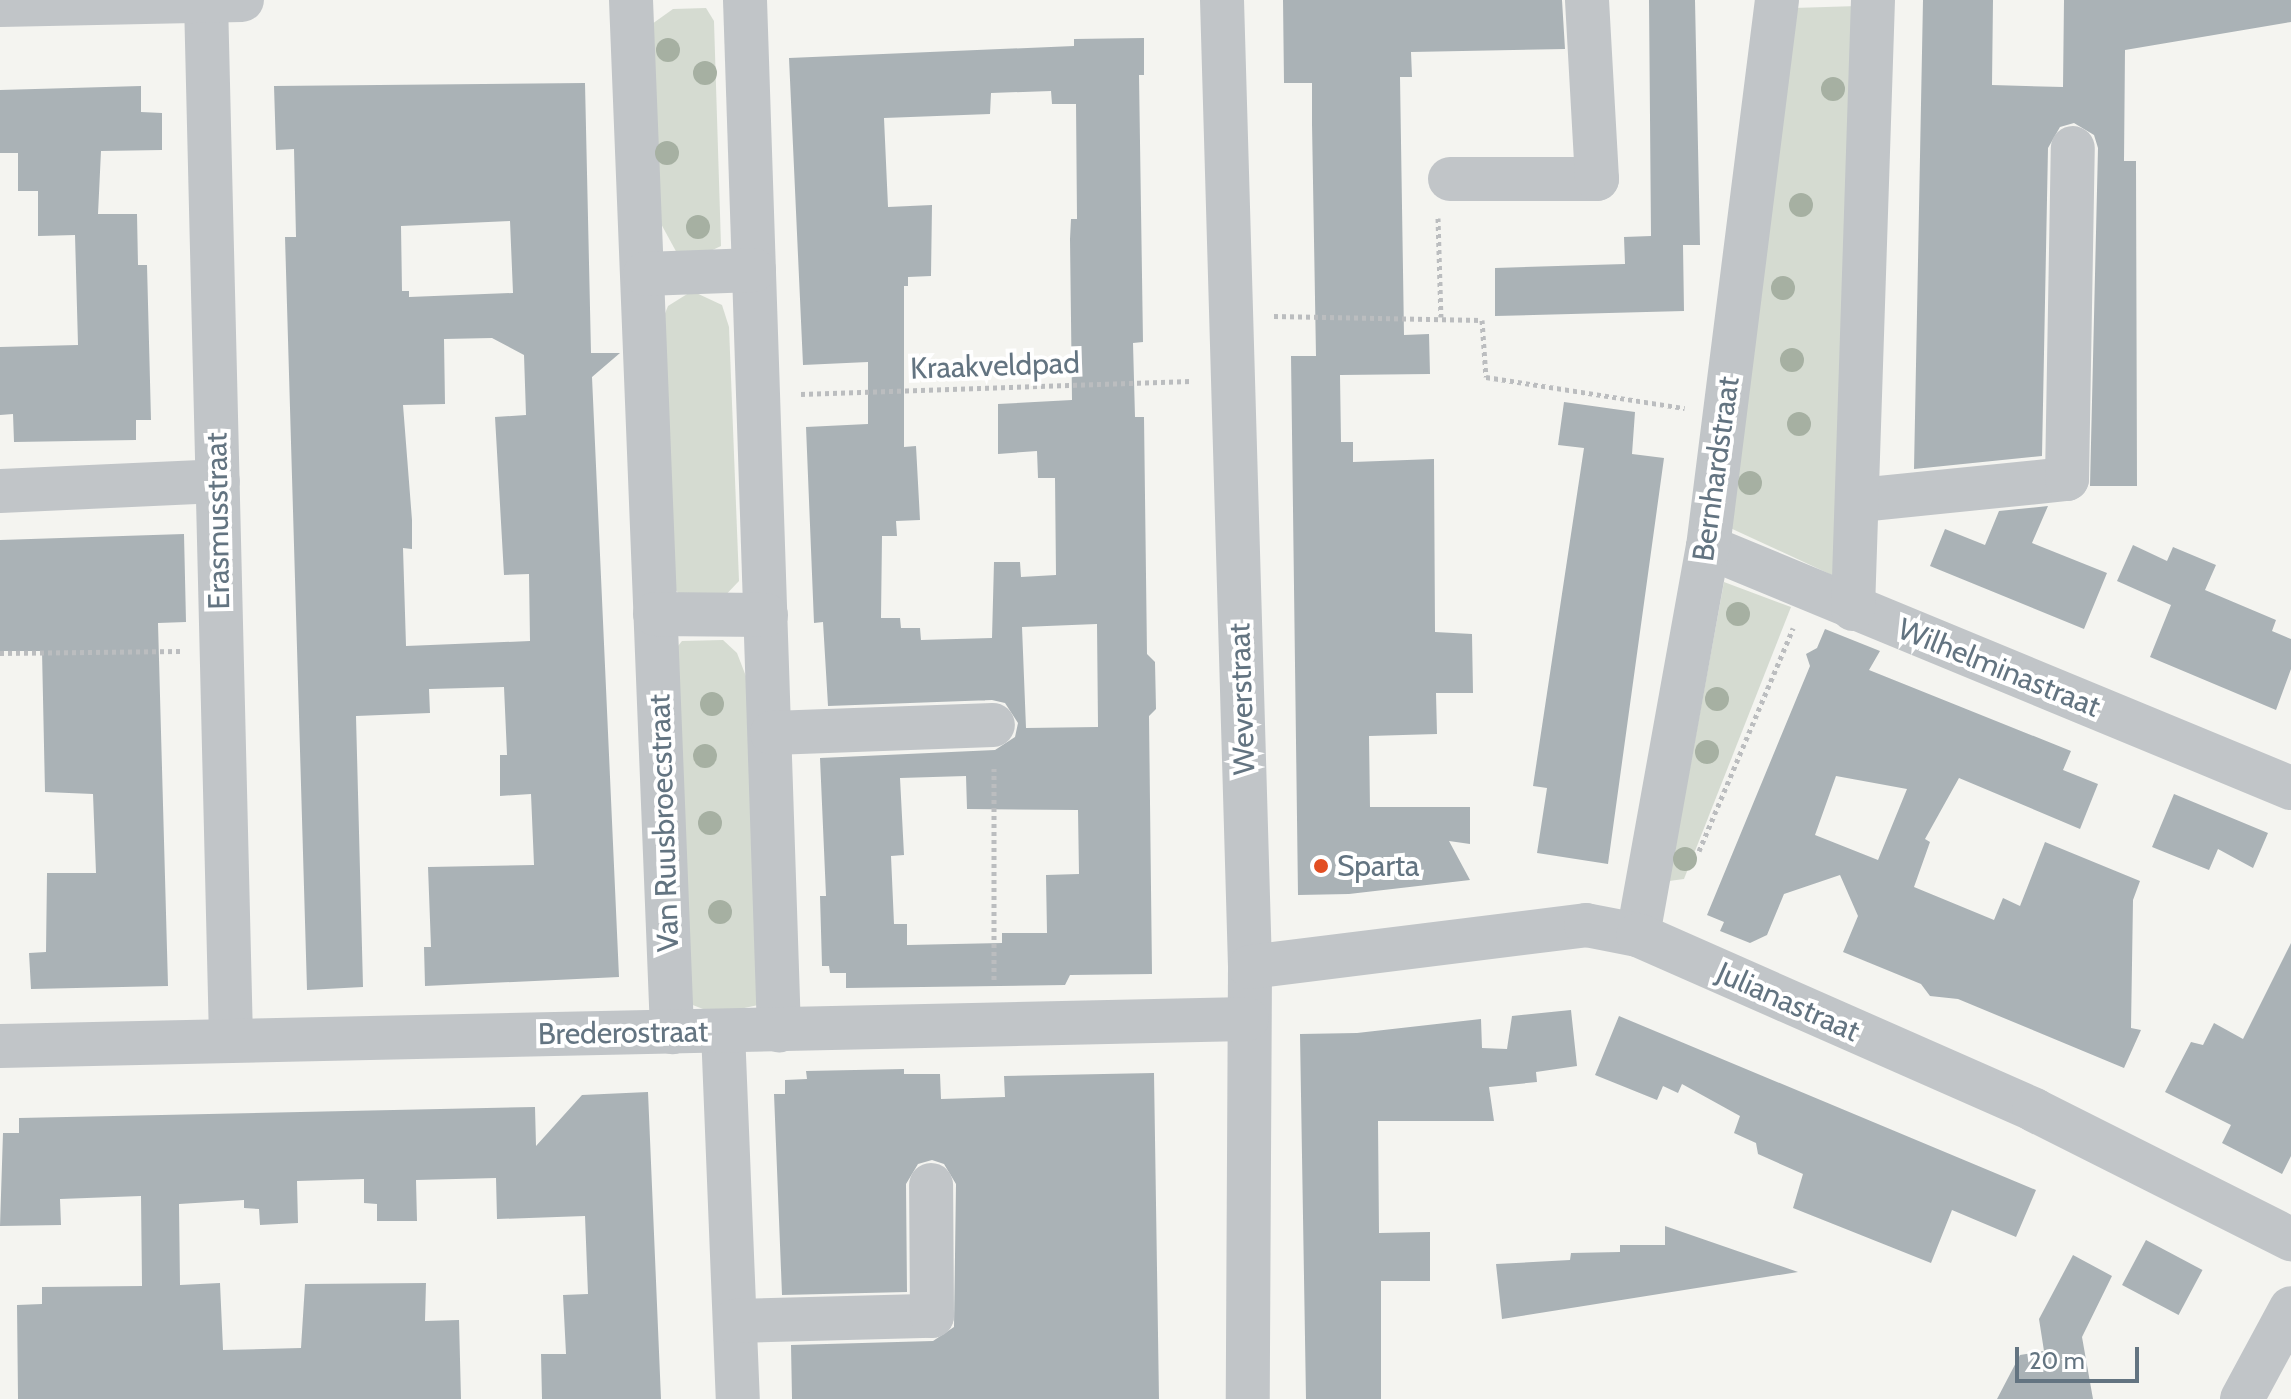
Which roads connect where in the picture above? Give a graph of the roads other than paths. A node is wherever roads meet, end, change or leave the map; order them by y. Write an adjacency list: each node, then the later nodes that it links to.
1 (242, 0): 8 (street)
2 (631, 0): 13 (street, Van Ruusbroecstraat)
3 (745, 0): 12 (street)
4 (1222, 0): 25 (street, Weverstraat)
5 (1587, 0): 11 (street)
6 (1777, 0): 17 (street, Bernhardstraat)
7 (1873, 0): 16 (street)
8 (206, 1): 9 (street); 14 (street, Erasmusstraat)
9 (0, 5)
10 (2073, 148): 16 (street)
11 (1450, 179)
12 (754, 270): 13 (street); 20 (street)
13 (645, 274): 19 (street, Van Ruusbroecstraat)
14 (218, 481): 15 (street); 30 (street, Erasmusstraat)
15 (0, 491)
16 (1860, 500): 18 (street)
17 (1708, 547): 18 (street, Wilhelminastraat); 24 (street, Bernhardstraat)
18 (1853, 609): 23 (street, Wilhelminastraat)
19 (655, 614): 20 (street); 29 (street, Van Ruusbroecstraat)
20 (766, 615): 22 (street)
21 (993, 725): 22 (street)
22 (772, 733): 27 (street)
23 (2291, 788)
24 (1638, 935): 25 (street, Julianastraat); 33 (street, Julianastraat)
25 (1250, 967): 26 (street, Weverstraat)
26 (1247, 1019): 27 (street, Brederostraat); 37 (street, Weverstraat)
27 (779, 1030): 28 (street, Brederostraat)
28 (723, 1031): 29 (street, Brederostraat); 34 (street)
29 (672, 1032): 30 (street, Brederostraat)
30 (231, 1041): 31 (street, Brederostraat)
31 (0, 1046)
32 (931, 1185): 34 (street)
33 (2291, 1239)
34 (735, 1321): 36 (street)
35 (2286, 1329): 38 (street)
36 (738, 1399)
37 (1248, 1399)
38 (2242, 1399)

